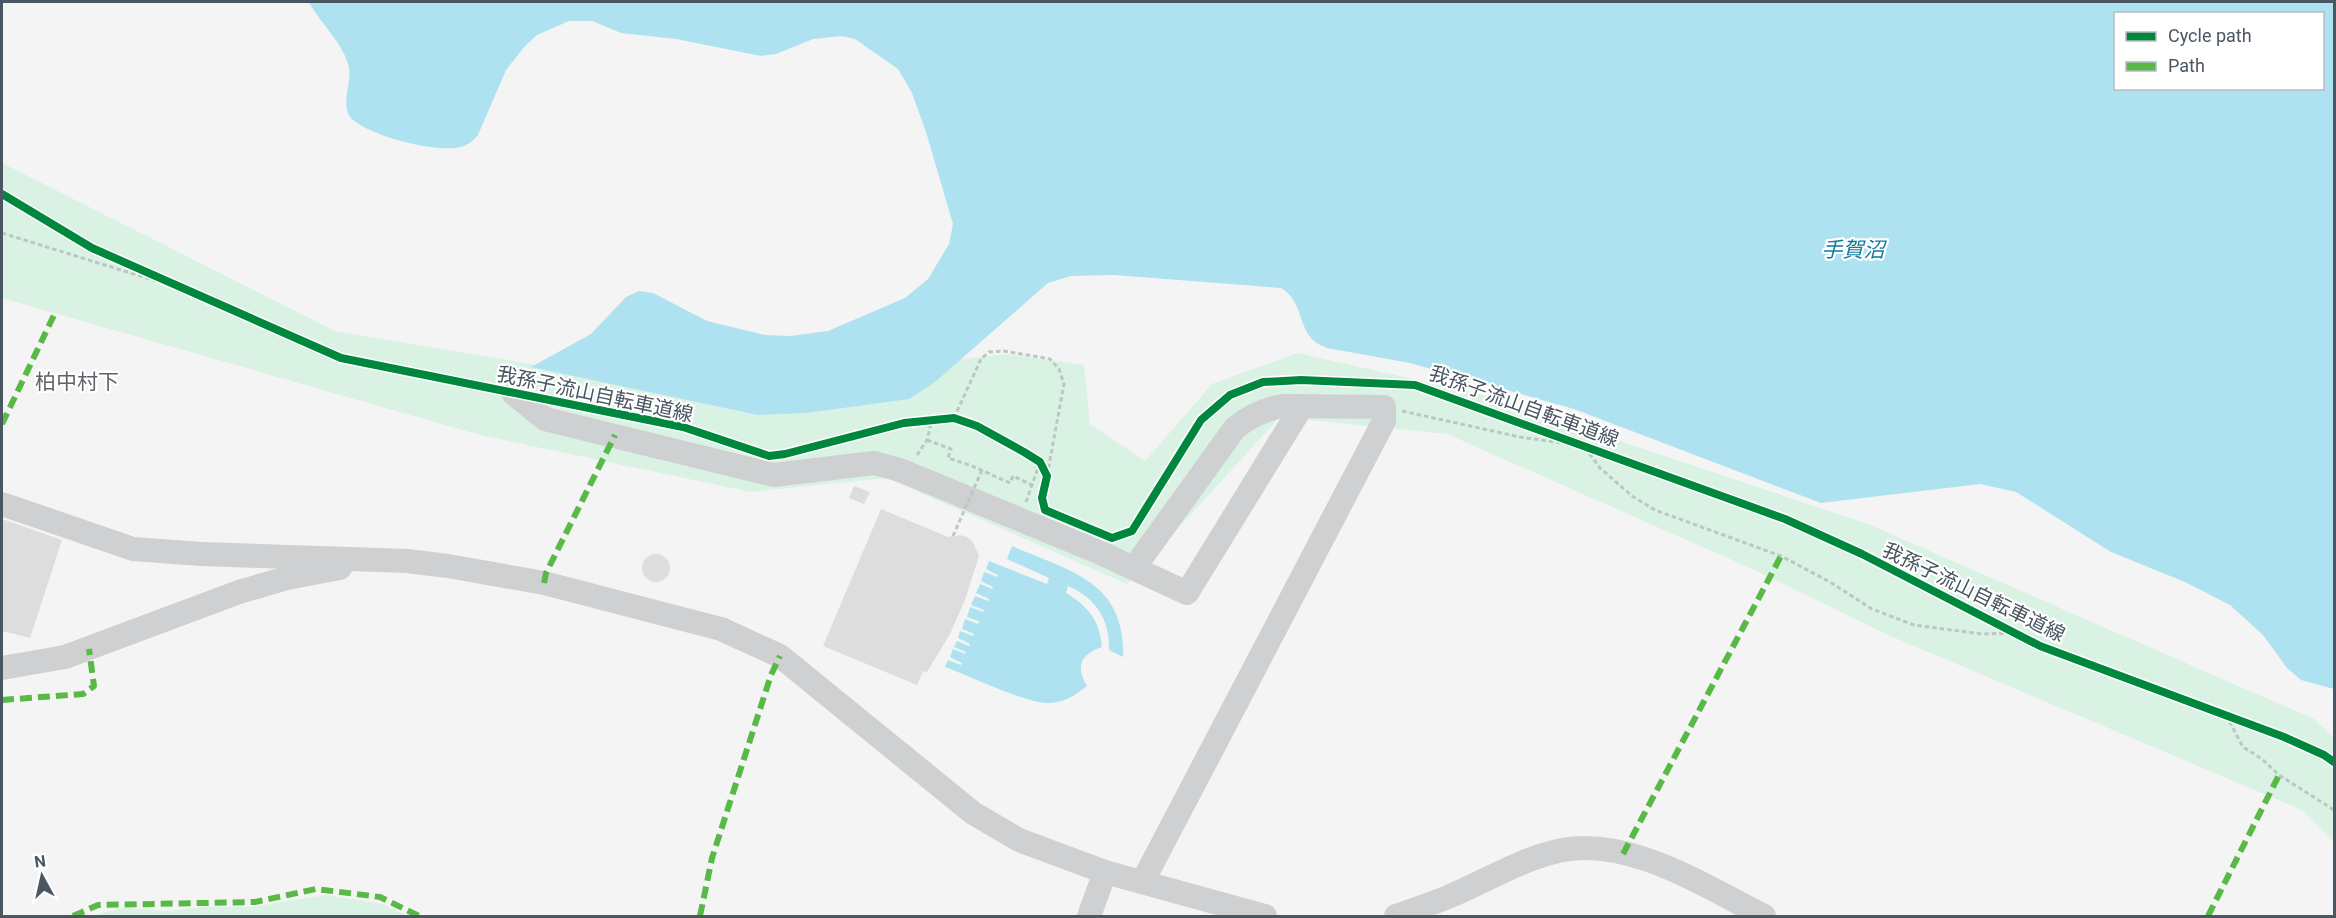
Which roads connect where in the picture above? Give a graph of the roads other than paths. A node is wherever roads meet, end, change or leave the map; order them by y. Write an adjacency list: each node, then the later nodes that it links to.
1 (514, 394): 5 (street)
2 (1302, 406): 5 (street); 5 (street); 8 (street)
3 (2, 504): 4 (street)
4 (386, 560): 6 (street); 7 (street)
5 (1134, 568)
6 (2, 668)
7 (1105, 872): 8 (street); 9 (street)
8 (1143, 881): 10 (street)
9 (1089, 916)
10 (1265, 916)
11 (1396, 916): 12 (street)
12 (1764, 916)

